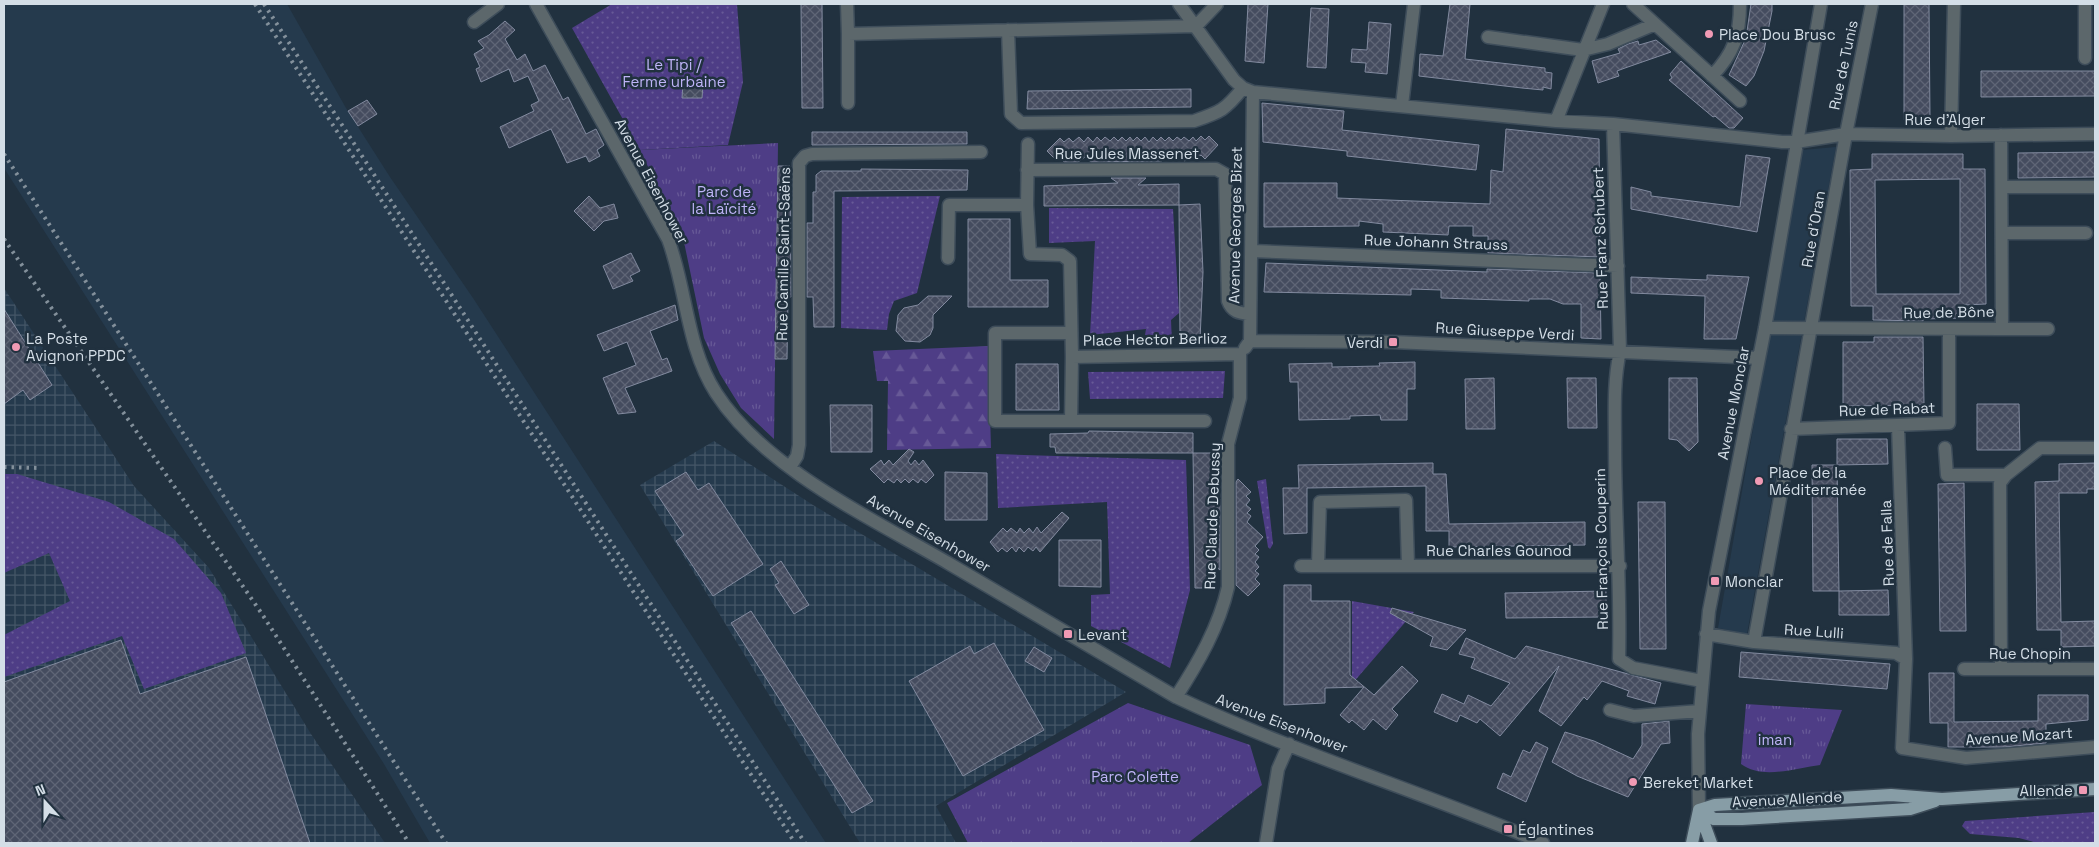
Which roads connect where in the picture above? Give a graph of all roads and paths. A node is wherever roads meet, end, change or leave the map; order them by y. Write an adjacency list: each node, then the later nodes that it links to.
1 (498, 4): 14 (street)
2 (536, 4): 63 (street, Avenue Eisenhower)
3 (847, 4): 18 (street)
4 (1179, 4): 16 (street)
5 (1217, 4): 16 (street)
6 (1414, 4): 26 (street)
7 (1603, 4): 20 (street)
8 (1633, 4): 15 (street)
9 (1740, 4): 22 (street)
10 (1822, 4): 33 (street, Avenue Monclar)
11 (1872, 4): 29 (street, Rue de Tunis)
12 (1954, 4): 32 (street)
13 (2085, 4): 21 (street)
14 (474, 22)
15 (1655, 24): 20 (street); 22 (street)
16 (1196, 26): 17 (street); 23 (street)
17 (1008, 30): 18 (street); 23 (street)
18 (848, 34): 25 (street)
19 (1488, 37): 20 (street)
20 (1583, 50): 27 (street)
21 (2085, 58)
22 (1712, 76): 24 (street)
23 (1248, 90): 26 (street, Rue d'Alger); 42 (street, Avenue Georges Bizet)
24 (1740, 101)
25 (848, 103)
26 (1402, 105): 27 (street, Rue d'Alger)
27 (1556, 121): 28 (street, Rue d'Alger)
28 (1613, 124): 33 (street, Rue d'Alger); 44 (street, Rue Franz Schubert)
29 (1846, 134): 32 (street, Rue d'Alger); 33 (street, Rue d'Alger); 50 (street, Rue d'Oran)
30 (2095, 134): 31 (street, Rue d'Alger)
31 (2001, 135): 32 (street, Rue d'Alger); 37 (street, Rue de Bône)
32 (1951, 136)
33 (1796, 142): 46 (street, Avenue Monclar)
34 (1028, 144): 36 (street, Place Hector Berlioz)
35 (981, 152): 63 (street, Rue Camille Saint-Saëns)
36 (1027, 170): 39 (street, Place Hector Berlioz); 45 (street, Rue Jules Massenet)
37 (2002, 187): 38 (street); 40 (street, Rue de Bône)
38 (2095, 187)
39 (1027, 205): 43 (street); 51 (street, Place Hector Berlioz)
40 (2002, 233): 41 (street); 47 (street, Rue de Bône)
41 (2086, 233)
42 (1253, 251): 44 (street, Rue Johann Strauss); 45 (street, Avenue Georges Bizet)
43 (948, 258)
44 (1618, 266): 53 (street, Rue Franz Schubert)
45 (1249, 314): 52 (street, Avenue Georges Bizet)
46 (1765, 328): 50 (street, Rue de Bône); 56 (street, Avenue Monclar)
47 (2002, 328): 48 (street, Rue de Bône); 49 (street)
48 (1949, 329): 50 (street, Rue de Bône); 59 (street, Rue de Rabat)
49 (2048, 329)
50 (1811, 330): 60 (street, Rue d'Oran)
51 (1071, 333): 55 (street, Place Hector Berlioz); 58 (street, Place Hector Berlioz)
52 (1250, 341): 53 (street, Rue Giuseppe Verdi); 54 (street)
53 (1620, 352): 56 (street, Rue Giuseppe Verdi); 68 (street, Rue François Couperin)
54 (1240, 354): 55 (street, Place Hector Berlioz); 76 (street, Rue Claude Debussy)
55 (1072, 357): 58 (street, Place Hector Berlioz)
56 (1759, 358): 69 (street, Avenue Monclar)
57 (1205, 420): 58 (street)
58 (1071, 421)
59 (1898, 426): 60 (street, Rue de Rabat); 71 (street, Rue de Falla)
60 (1792, 429): 70 (street, Rue d'Oran)
61 (1945, 448): 64 (street)
62 (2095, 448): 64 (street)
63 (790, 467): 76 (street, Avenue Eisenhower)
64 (2006, 475): 73 (street)
65 (1318, 565): 66 (street, Rue Charles Gounod); 66 (street, Rue Charles Gounod); 67 (street, Rue Charles Gounod)
66 (1408, 565): 68 (street, Rue Charles Gounod)
67 (1301, 566)
68 (1620, 566): 75 (street, Rue François Couperin)
69 (1706, 634): 70 (street, Rue Lulli); 75 (street, Avenue Monclar)
70 (1754, 642): 71 (street, Rue Lulli)
71 (1906, 665): 80 (street, Avenue Mozart)
72 (1964, 669): 73 (street, Rue Chopin)
73 (2002, 669): 74 (street, Rue Chopin)
74 (2095, 669)
75 (1702, 681): 78 (street, Avenue Monclar)
76 (1176, 697): 79 (street, Avenue Eisenhower)
77 (1610, 710): 78 (street)
78 (1700, 711): 82 (street, Avenue Monclar)
79 (1288, 744): 83 (street); 84 (street, Avenue Eisenhower)
80 (2095, 747)
81 (2095, 789): 82 (main road, Avenue Allende)
82 (1699, 810): 85 (main road, Avenue Monclar); 86 (main road, Avenue Monclar)
83 (1266, 843)
84 (1543, 843)
85 (1692, 843)
86 (1711, 843)

